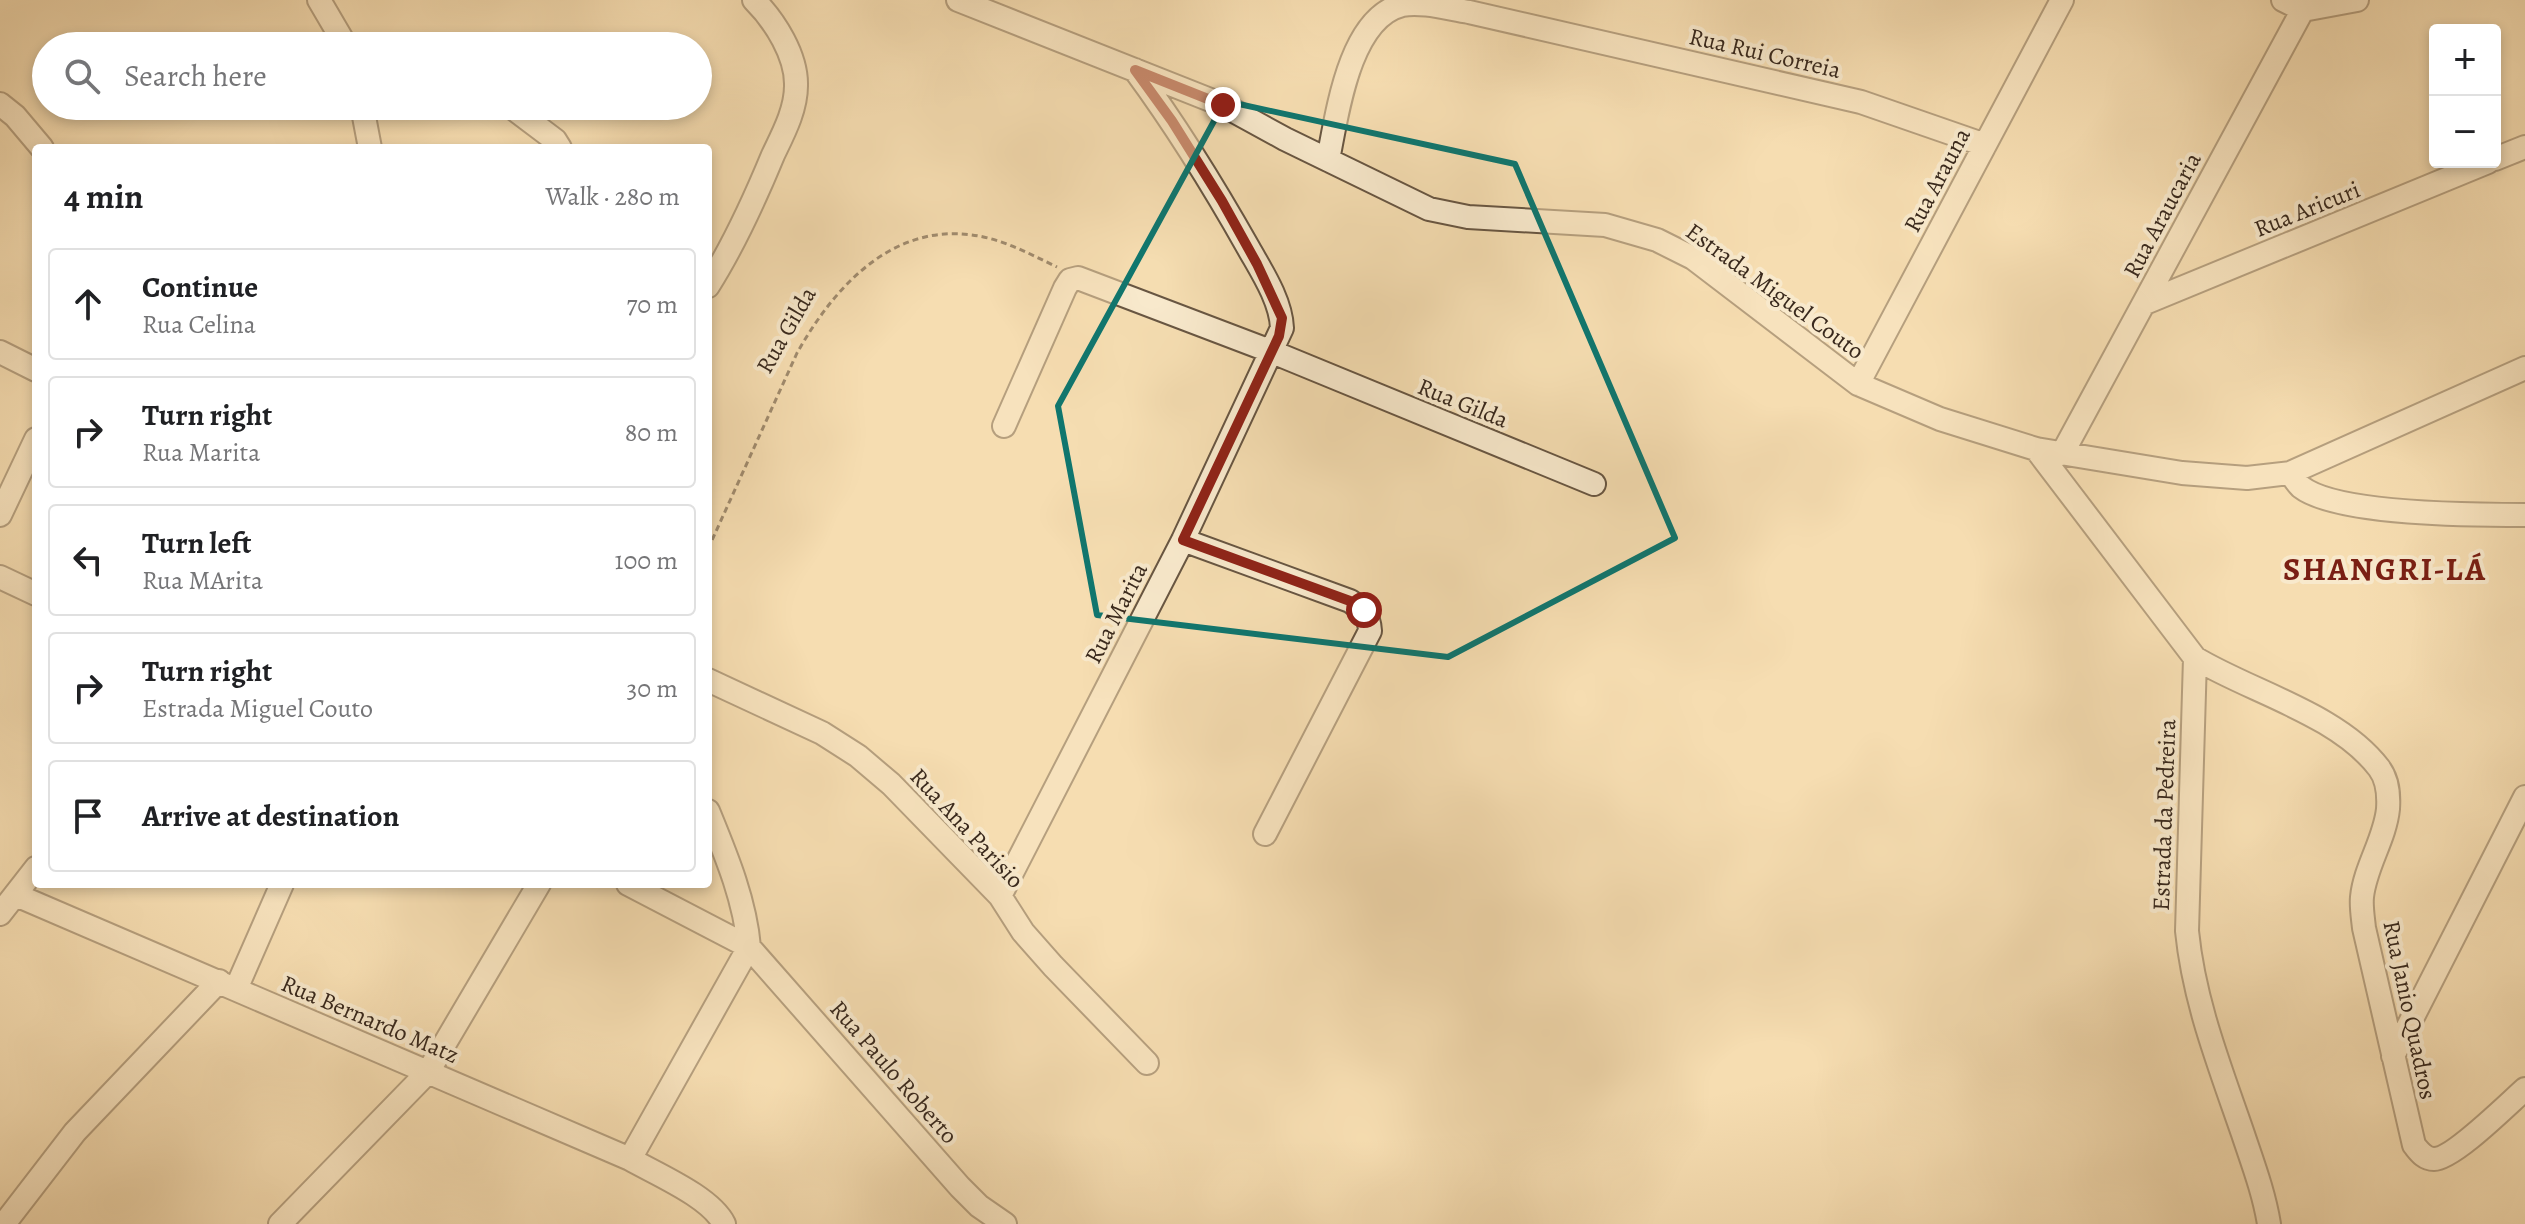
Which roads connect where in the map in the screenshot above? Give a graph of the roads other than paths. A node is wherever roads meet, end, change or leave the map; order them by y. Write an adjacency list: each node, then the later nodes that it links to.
1 (319, 0): 7 (street)
2 (754, 0): 20 (street)
3 (958, 0): 8 (street, Estrada Miguel Couto)
4 (2062, 0): 15 (street, Rua Arauna)
5 (2357, 0): 6 (street)
6 (2298, 3): 21 (street, Rua Araucaria)
7 (338, 32)
8 (1135, 70): 18 (street, Estrada Miguel Couto); 22 (street)
9 (0, 104): 12 (street)
10 (365, 120): 13 (street)
11 (529, 120): 14 (street)
12 (39, 144)
13 (369, 144)
14 (558, 144)
15 (1985, 145): 18 (street, Rua Rui Correia); 26 (street, Rua Arauna)
16 (2525, 147): 17 (street)
17 (2501, 157)
18 (1328, 160): 26 (street, Estrada Miguel Couto)
19 (2473, 168): 21 (street, Rua Aricuri)
20 (712, 280)
21 (2145, 303): 30 (street, Rua Araucaria)
22 (1270, 351): 27 (street, Rua Gilda); 32 (street, Rua Gilda); 35 (street, Rua Marita)
23 (0, 352): 24 (street)
24 (32, 368)
25 (2525, 368): 31 (street, Estrada Miguel Couto)
26 (1858, 384): 29 (street, Estrada Miguel Couto)
27 (1004, 426)
28 (32, 447): 33 (street)
29 (2036, 449): 30 (street, Estrada Miguel Couto); 38 (street)
30 (2062, 454): 31 (street, Estrada Miguel Couto)
31 (2290, 473): 34 (street)
32 (1594, 484)
33 (0, 515)
34 (2525, 515)
35 (1183, 540): 42 (street); 48 (street, Rua Marita)
36 (0, 577): 37 (street)
37 (32, 592)
38 (2195, 658): 52 (street, Rua Janio Quadros); 61 (street, Estrada da Pedreira)
39 (712, 682): 48 (street, Rua Ana Parisio)
40 (2525, 797): 52 (street)
41 (712, 821): 50 (street)
42 (1265, 834)
43 (32, 873): 47 (street)
44 (280, 888): 51 (street)
45 (537, 888): 54 (street)
46 (636, 888): 50 (street)
47 (16, 895): 49 (street); 51 (street, Rua Bernardo Matz)
48 (1000, 896): 53 (street, Rua Ana Parisio)
49 (0, 914)
50 (749, 947): 56 (street); 60 (street, Rua Paulo Roberto)
51 (227, 985): 54 (street, Rua Bernardo Matz); 57 (street)
52 (2393, 1056): 55 (street, Rua Janio Quadros)
53 (1147, 1063)
54 (428, 1072): 56 (street, Rua Bernardo Matz); 58 (street)
55 (2525, 1089)
56 (630, 1159): 59 (street, Rua Bernardo Matz)
57 (4, 1224)
58 (280, 1224)
59 (724, 1224)
60 (1005, 1224)
61 (2269, 1224)

